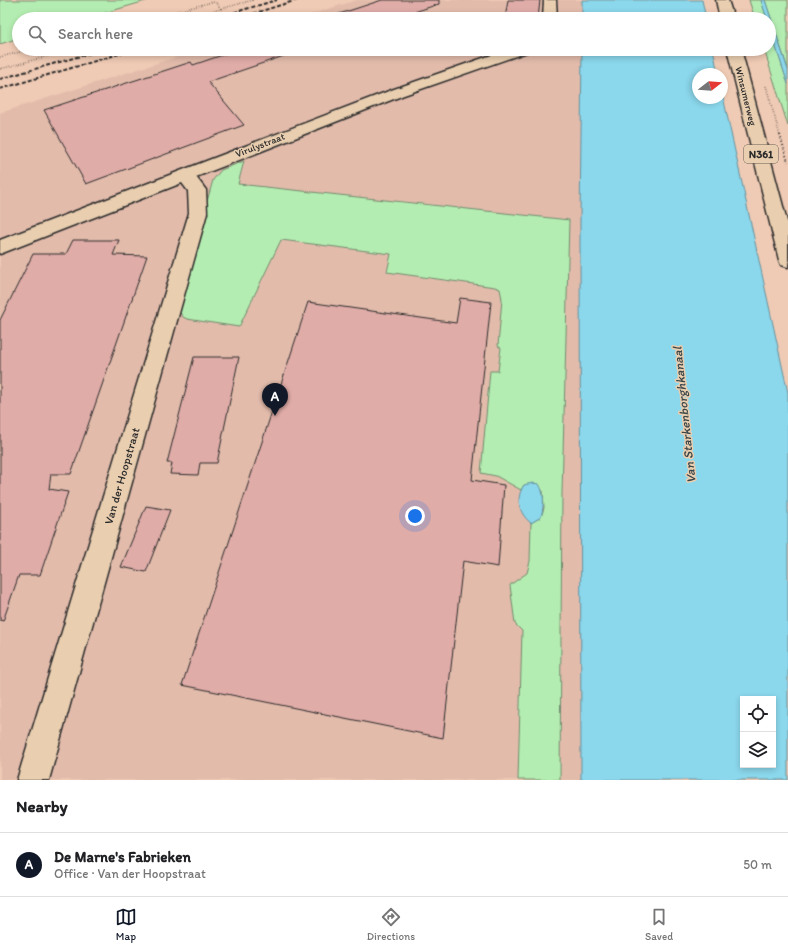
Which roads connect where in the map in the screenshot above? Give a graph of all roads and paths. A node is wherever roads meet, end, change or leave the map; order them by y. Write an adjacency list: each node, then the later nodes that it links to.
1 (253, 0): 4 (path)
2 (550, 0): 7 (street)
3 (722, 0): 8 (street)
4 (221, 9): 5 (path); 6 (path)
5 (174, 12)
6 (210, 12)
7 (550, 12)
8 (725, 12)
9 (12, 54): 13 (path)
10 (48, 56): 14 (path)
11 (502, 56): 17 (street, Virulystraat)
12 (736, 56): 19 (street, Winsumerweg / N361)
13 (0, 57)
14 (0, 69)
15 (764, 79): 16 (path)
16 (788, 162)
17 (185, 174): 18 (street, Virulystraat); 20 (street, Van der Hoopstraat)
18 (0, 247)
19 (788, 260)
20 (33, 780)

